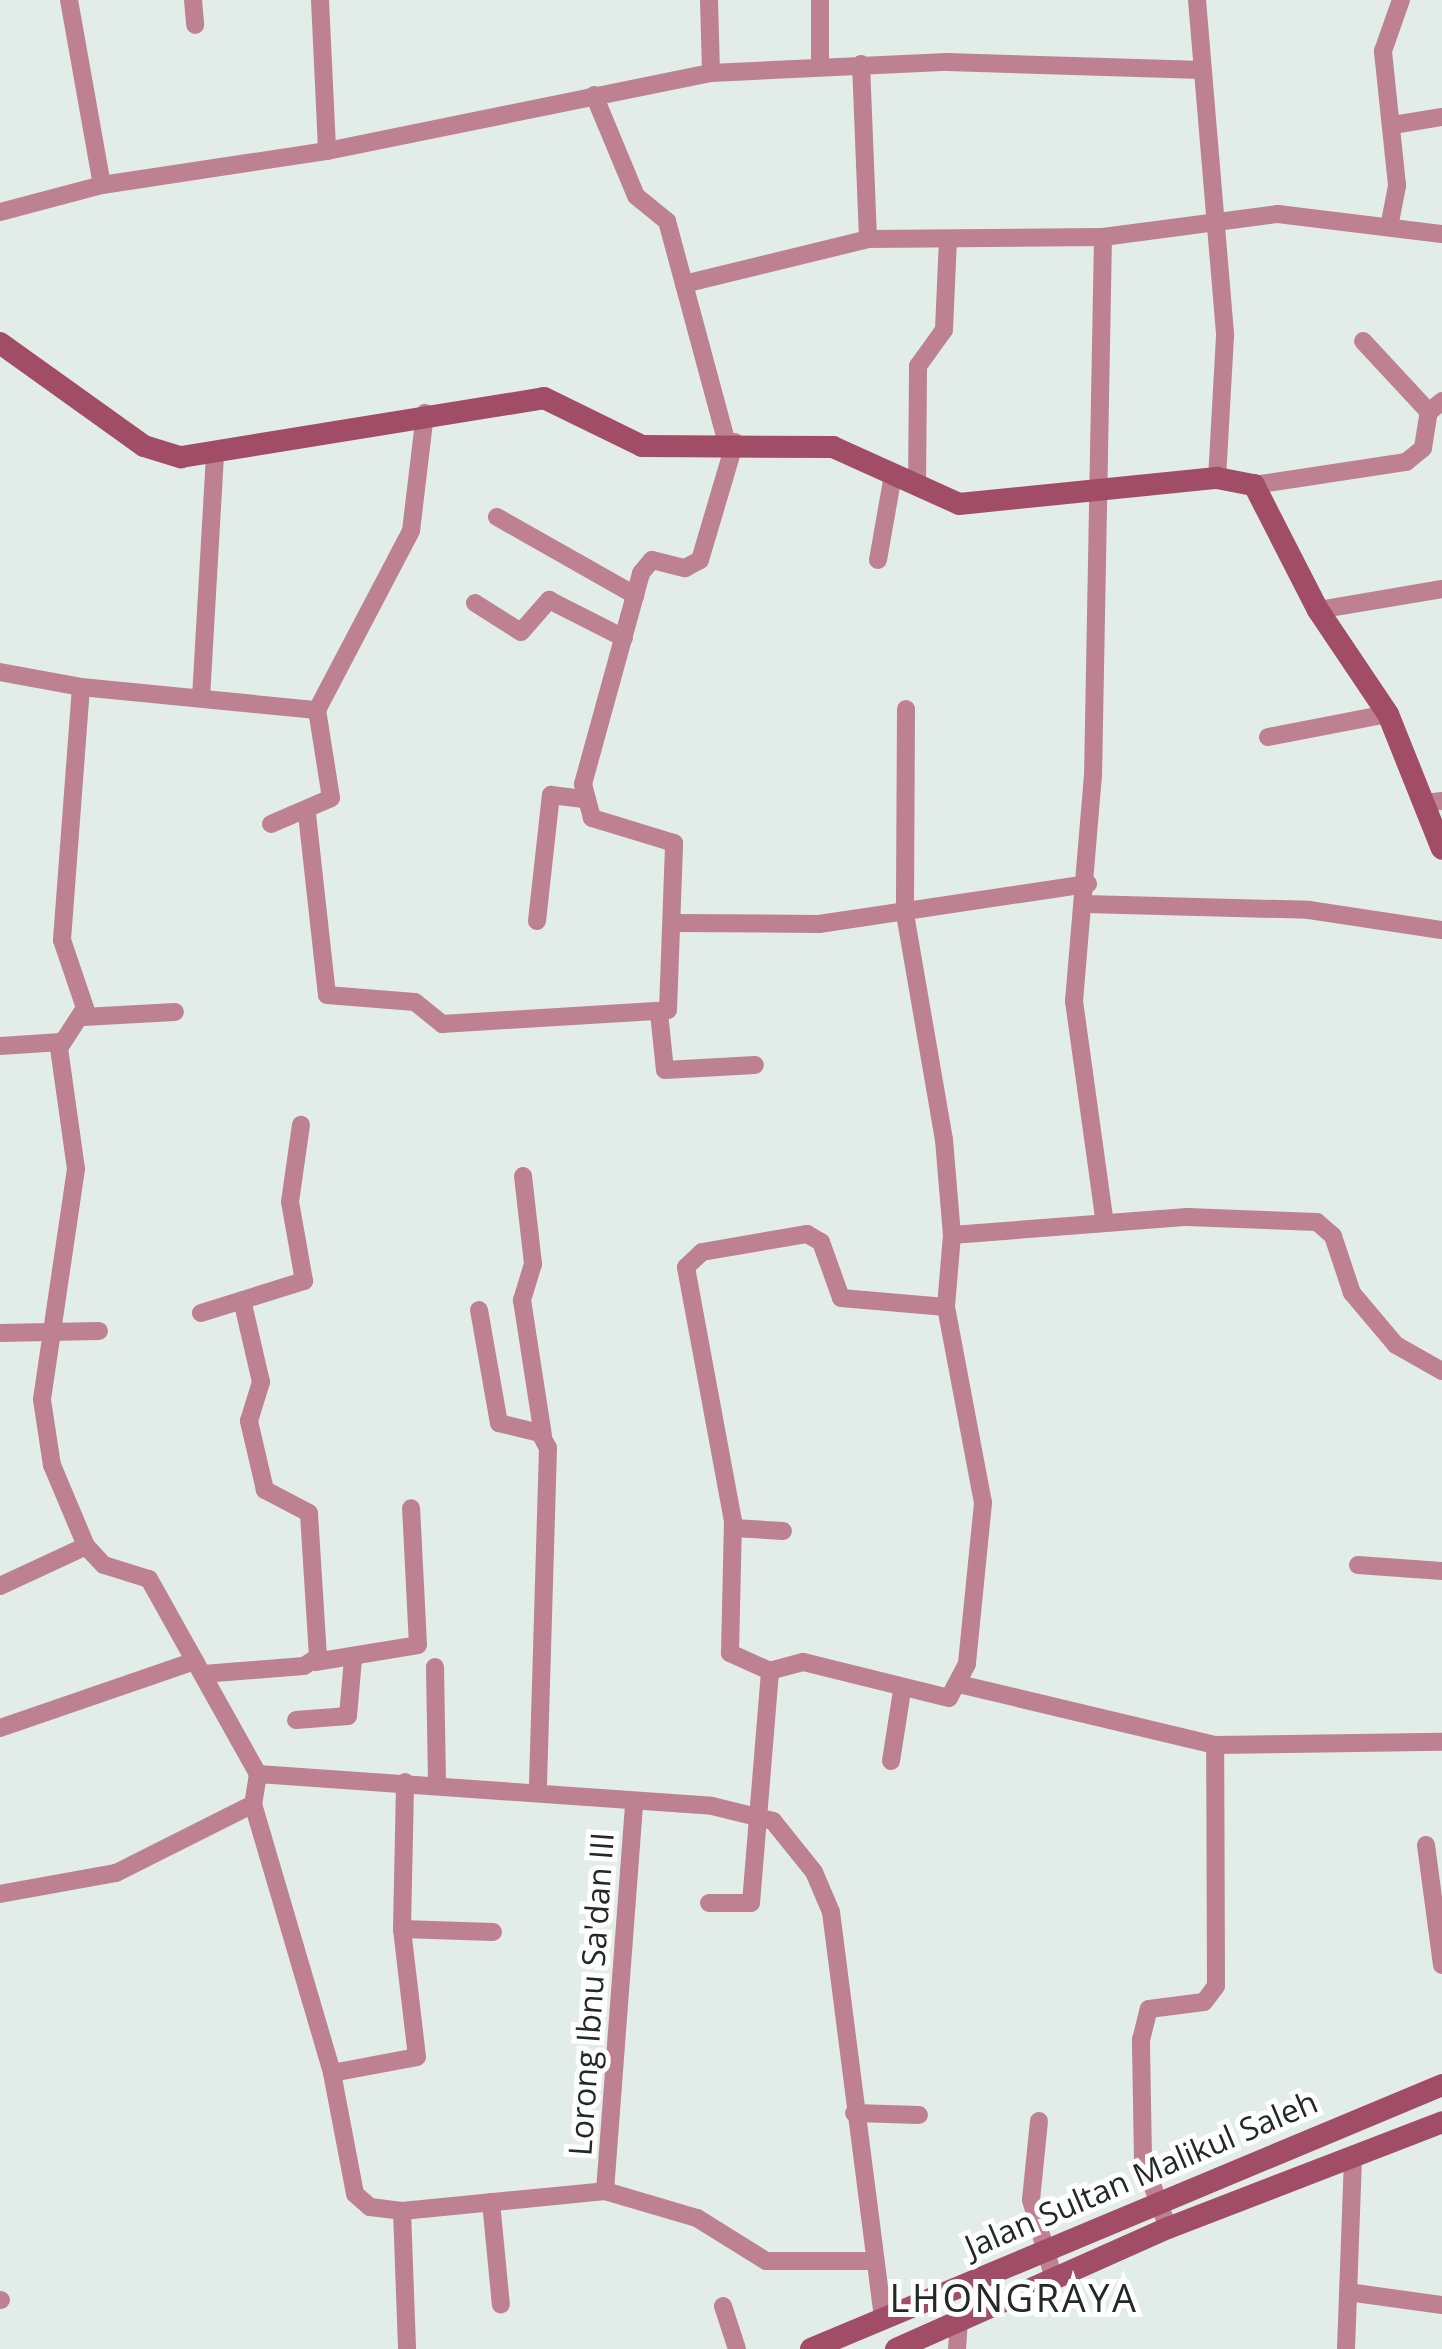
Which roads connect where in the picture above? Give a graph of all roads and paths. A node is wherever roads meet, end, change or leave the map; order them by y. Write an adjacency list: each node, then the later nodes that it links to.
1 (70, 0): 17 (street)
2 (193, 0): 8 (street)
3 (320, 0): 16 (street)
4 (708, 0): 12 (street)
5 (820, 0): 9 (street)
6 (1197, 0): 11 (street)
7 (1400, 0): 15 (street)
8 (195, 25)
9 (820, 64): 10 (street); 12 (street)
10 (860, 64): 11 (street); 23 (street)
11 (1202, 70): 19 (street)
12 (711, 73): 13 (street)
13 (594, 96): 16 (street); 25 (street)
14 (1442, 117): 15 (street)
15 (1393, 125): 20 (street)
16 (328, 151): 17 (street)
17 (102, 184): 18 (street)
18 (0, 212)
19 (1218, 218): 20 (street); 22 (street); 33 (street)
20 (1390, 222): 21 (street)
21 (1442, 234)
22 (1103, 237): 24 (street); 36 (street)
23 (868, 239): 24 (street); 25 (street)
24 (948, 240): 35 (street)
25 (684, 284): 30 (street)
26 (1364, 340): 28 (street)
27 (0, 343): 31 (street)
28 (1436, 406): 34 (street)
29 (425, 413): 30 (street); 31 (street); 47 (street)
30 (731, 442): 32 (street); 40 (street)
31 (215, 458): 46 (street)
32 (893, 474): 35 (street); 38 (street)
33 (1217, 478): 34 (street); 36 (street)
34 (1254, 485): 42 (street)
35 (917, 487): 36 (street)
36 (1101, 488): 56 (street)
37 (497, 517): 40 (street)
38 (878, 560)
39 (1442, 589): 42 (street)
40 (635, 595): 43 (street)
41 (475, 604): 43 (street)
42 (1318, 610): 49 (street)
43 (624, 638): 51 (street)
44 (0, 672): 45 (street)
45 (80, 687): 46 (street); 64 (street)
46 (202, 698): 47 (street)
47 (317, 710): 53 (street)
48 (906, 710): 58 (street)
49 (1388, 714): 50 (street); 52 (street)
50 (1268, 737)
51 (584, 799): 59 (street); 60 (street)
52 (1434, 802): 55 (street)
53 (307, 814): 54 (street); 63 (street)
54 (272, 824)
55 (1442, 849)
56 (1088, 884): 57 (street); 58 (street)
57 (1085, 904): 61 (street); 70 (street)
58 (905, 914): 60 (street); 71 (street)
59 (537, 922)
60 (675, 924): 63 (street)
61 (1442, 930)
62 (175, 1012): 64 (street)
63 (659, 1012): 67 (street)
64 (83, 1018): 65 (street)
65 (61, 1042): 66 (street); 76 (street)
66 (0, 1046)
67 (755, 1065)
68 (301, 1124): 72 (street)
69 (523, 1176): 80 (street)
70 (1105, 1223): 71 (street); 79 (street)
71 (952, 1235): 73 (street)
72 (242, 1300): 75 (street); 89 (street)
73 (946, 1307): 82 (street); 93 (street)
74 (479, 1310): 80 (street)
75 (202, 1312)
76 (48, 1329): 77 (street); 78 (street); 84 (street)
77 (99, 1331)
78 (0, 1333)
79 (1442, 1371)
80 (543, 1435): 103 (street)
81 (411, 1508): 88 (street)
82 (734, 1528): 83 (street); 92 (street)
83 (783, 1531)
84 (86, 1546): 87 (street); 91 (street)
85 (1358, 1565): 86 (street)
86 (1442, 1571)
87 (0, 1586)
88 (353, 1659): 89 (street); 95 (street)
89 (315, 1662): 91 (street)
90 (435, 1667): 102 (street)
91 (199, 1668): 96 (street); 100 (street)
92 (770, 1670): 94 (street); 106 (street)
93 (963, 1685): 94 (street); 98 (street)
94 (902, 1691): 99 (street)
95 (296, 1720)
96 (0, 1728)
97 (1442, 1742): 98 (street)
98 (1215, 1744): 121 (street)
99 (891, 1761)
100 (258, 1774): 101 (street); 105 (street)
101 (405, 1782): 102 (street); 110 (street)
102 (437, 1785): 103 (street)
103 (538, 1792): 104 (street)
104 (634, 1801): 106 (street); 120 (street, Lorong Ibnu Sa'dan III)
105 (253, 1804): 108 (street); 113 (street)
106 (754, 1813): 109 (street); 115 (street)
107 (1426, 1845): 112 (street)
108 (0, 1894)
109 (709, 1902)
110 (402, 1929): 111 (street); 113 (street)
111 (494, 1932)
112 (1442, 1965)
113 (332, 2073): 123 (street)
114 (1442, 2084): 121 (street, Jalan Sultan Malikul Saleh)
115 (854, 2114): 116 (street); 126 (street)
116 (919, 2115)
117 (1039, 2121): 125 (street)
118 (1442, 2122): 119 (street, Jalan Sultan Malikul Saleh)
119 (1352, 2159): 124 (street, Jalan Sultan Malikul Saleh); 128 (street)
120 (605, 2191): 122 (street); 126 (street)
121 (1156, 2200): 124 (street); 125 (street, Jalan Sultan Malikul Saleh)
122 (491, 2202): 123 (street); 129 (street)
123 (402, 2211): 134 (street)
124 (1168, 2228): 127 (street, Jalan Sultan Malikul Saleh)
125 (1040, 2251): 127 (street); 132 (street, Jalan Sultan Malikul Saleh)
126 (872, 2261): 132 (street)
127 (1054, 2279): 133 (street, Jalan Sultan Malikul Saleh)
128 (1355, 2293): 130 (street); 139 (street)
129 (501, 2305)
130 (1442, 2305)
131 (723, 2306): 135 (street)
132 (883, 2319): 136 (street, Jalan Sultan Malikul Saleh)
133 (959, 2321): 137 (street, Jalan Sultan Malikul Saleh); 138 (street)
134 (407, 2349)
135 (737, 2349)
136 (811, 2349)
137 (896, 2349)
138 (957, 2349)
139 (1346, 2349)

